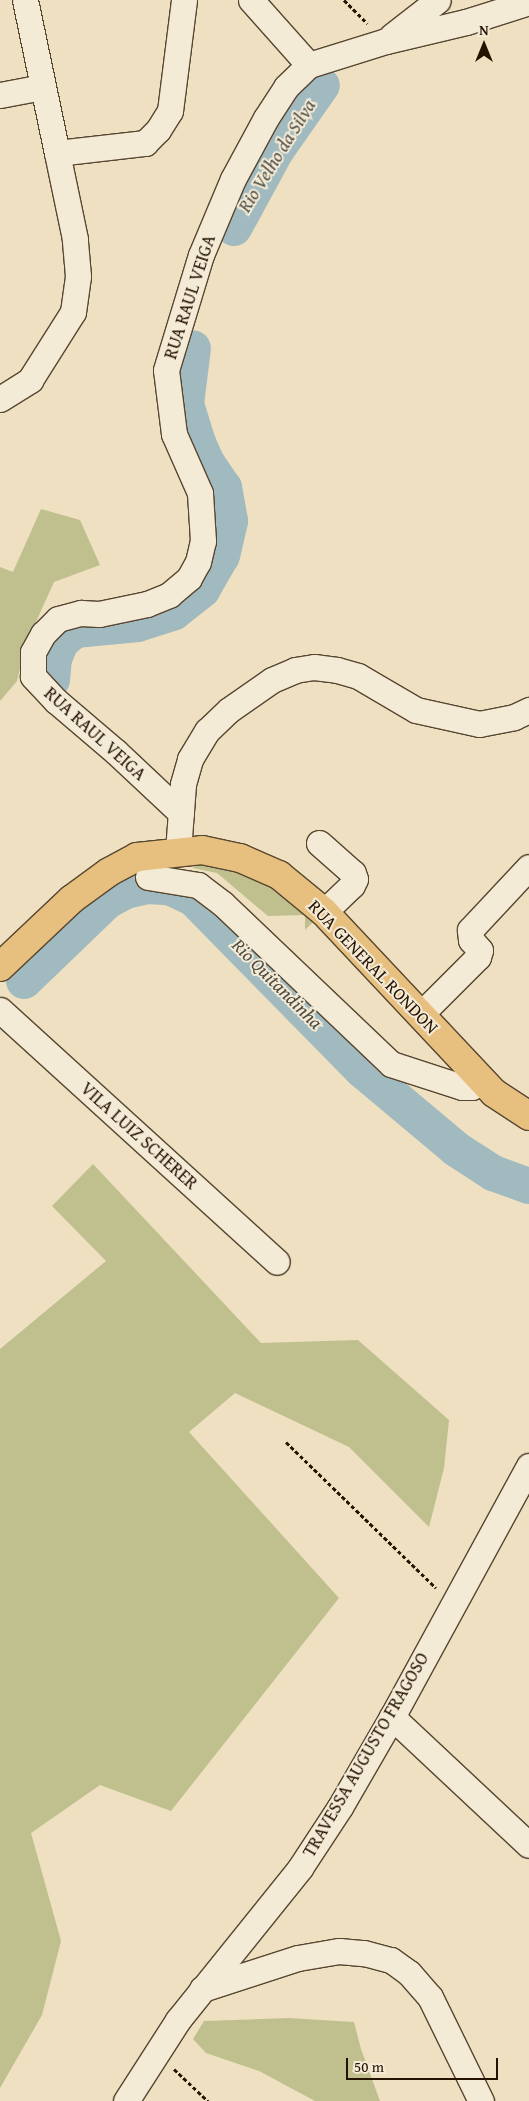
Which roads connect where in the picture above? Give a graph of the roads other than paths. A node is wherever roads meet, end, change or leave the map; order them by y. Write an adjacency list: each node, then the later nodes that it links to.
1 (25, 0): 8 (street)
2 (184, 0): 10 (street)
3 (251, 0): 7 (street)
4 (438, 0): 6 (street)
5 (529, 2): 6 (street, RUA RAUL VEIGA)
6 (386, 41): 7 (street, RUA RAUL VEIGA)
7 (310, 65): 13 (street, RUA RAUL VEIGA)
8 (42, 86): 9 (street); 10 (street)
9 (0, 95)
10 (57, 154): 11 (street)
11 (0, 399)
12 (529, 710): 13 (street)
13 (181, 813): 15 (street)
14 (319, 843): 18 (street)
15 (178, 851): 18 (main road, RUA GENERAL RONDON); 19 (main road, RUA GENERAL RONDON)
16 (529, 867): 21 (street)
17 (148, 877): 22 (street)
18 (324, 912): 21 (main road, RUA GENERAL RONDON)
19 (0, 967)
20 (0, 1010): 24 (street, VILA LUIZ SCHERER)
21 (420, 1015): 22 (main road, RUA GENERAL RONDON)
22 (480, 1079): 23 (main road, RUA GENERAL RONDON)
23 (529, 1116)
24 (278, 1262)
25 (529, 1466): 26 (street, TRAVESSA AUGUSTO FRAGOSO)
26 (392, 1717): 27 (street); 28 (street, TRAVESSA AUGUSTO FRAGOSO)
27 (529, 1845)
28 (202, 1989): 29 (street, TRAVESSA AUGUSTO FRAGOSO); 30 (street)
29 (126, 2101)
30 (481, 2101)

